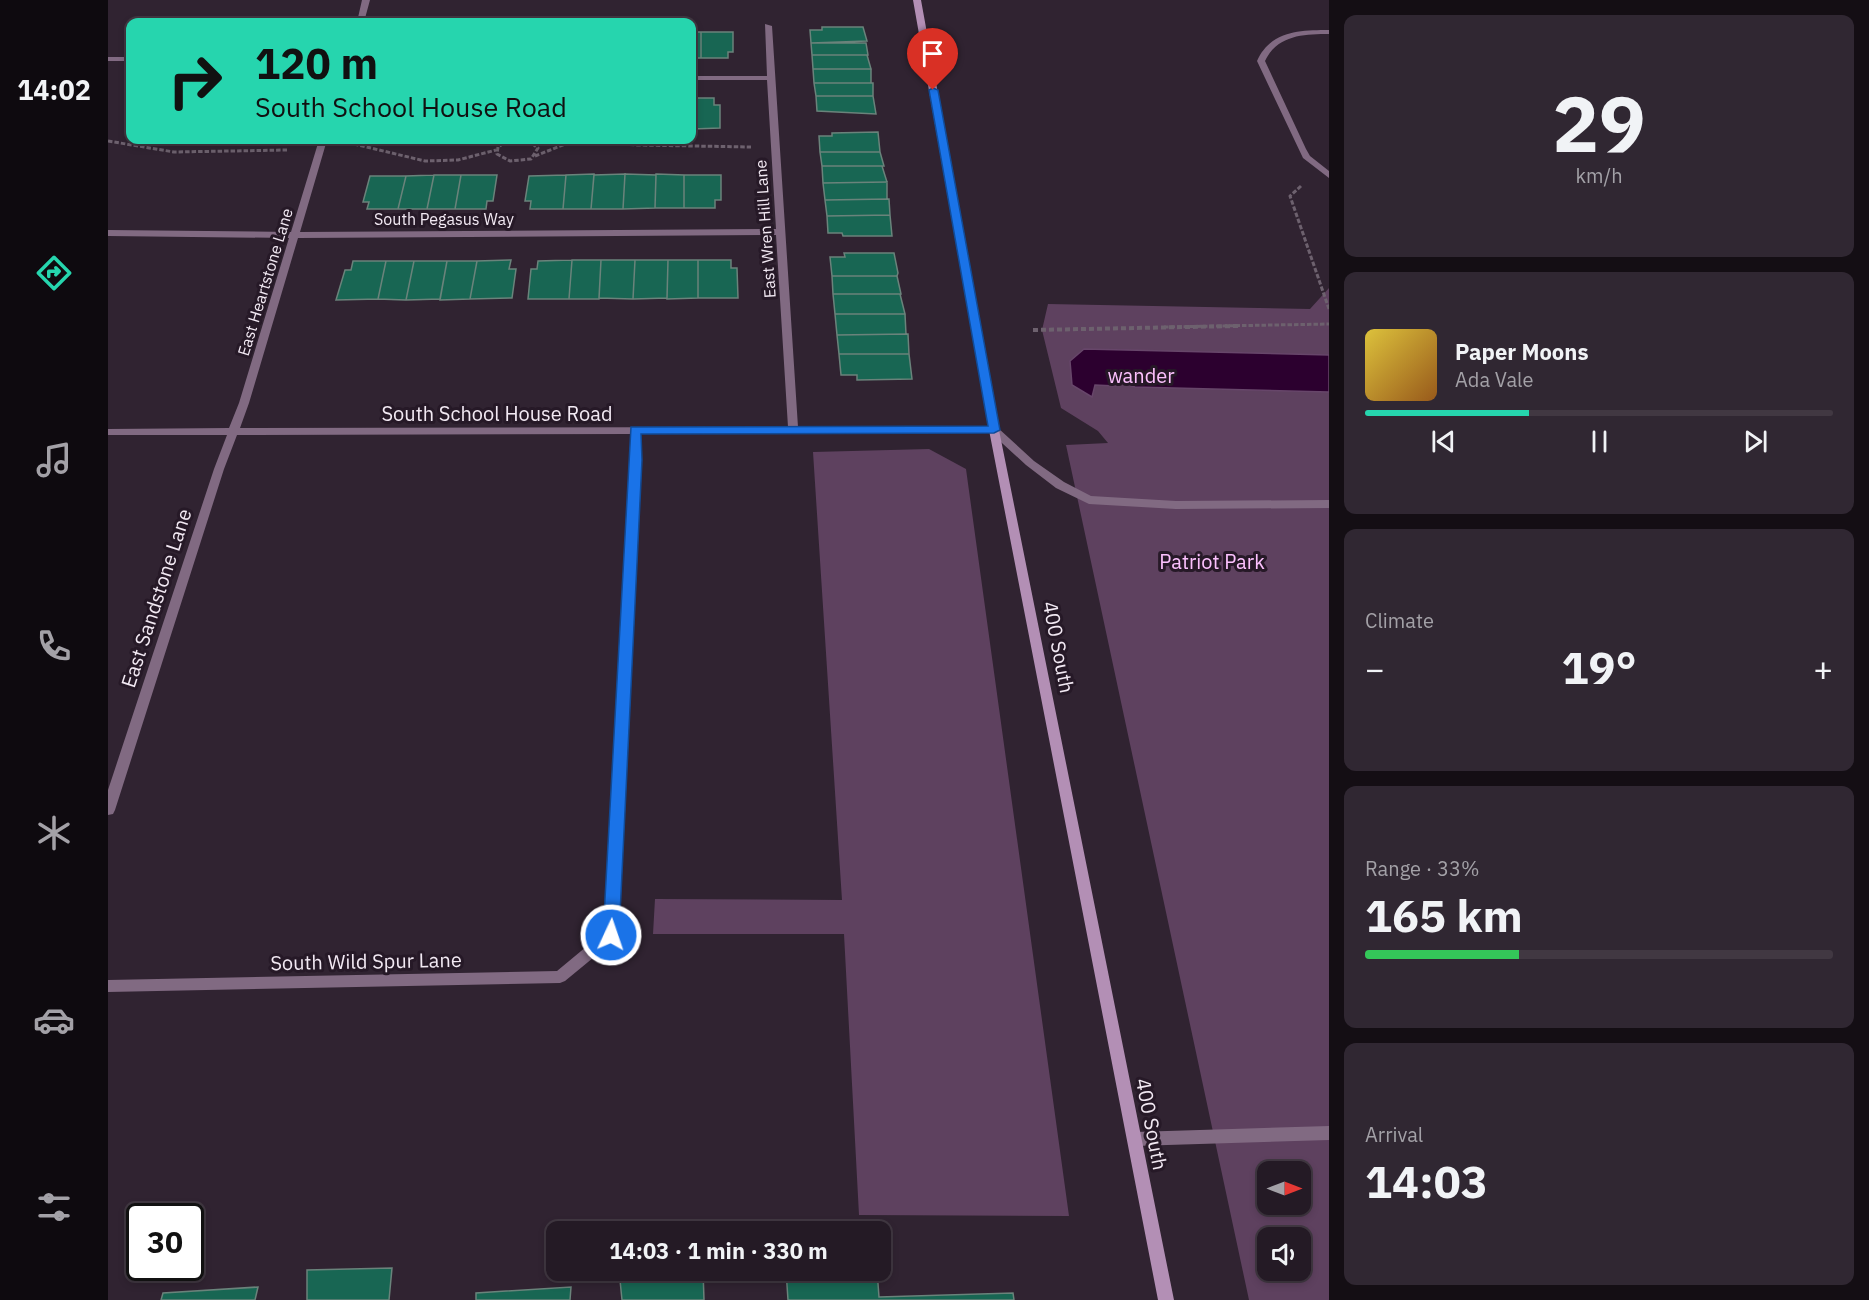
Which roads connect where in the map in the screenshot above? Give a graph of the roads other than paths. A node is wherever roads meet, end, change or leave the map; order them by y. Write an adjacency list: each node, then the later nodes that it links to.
1 (366, 0): 3 (street)
2 (917, 0): 17 (street, 400 South)
3 (361, 18)
4 (768, 26): 9 (street, East Wren Hill Lane)
5 (1329, 32): 11 (street)
6 (108, 59): 7 (street)
7 (126, 59)
8 (696, 78): 9 (street)
9 (771, 78): 12 (street, East Wren Hill Lane)
10 (322, 144): 14 (street, East Heartstone Lane)
11 (1329, 175)
12 (780, 232): 14 (street, South Pegasus Way); 15 (street, East Wren Hill Lane)
13 (108, 233): 14 (street, South Pegasus Way)
14 (295, 235): 19 (street, East Heartstone Lane)
15 (793, 429): 16 (street, South School House Road); 17 (street, South School House Road)
16 (635, 430): 19 (street, South School House Road); 22 (street, South Wild Spur Lane)
17 (994, 430): 20 (street); 24 (street, 400 South)
18 (108, 432): 19 (street, South School House Road)
19 (231, 433): 21 (street, East Sandstone Lane)
20 (1329, 504)
21 (108, 810)
22 (108, 986)
23 (1329, 1133): 24 (street)
24 (1135, 1139): 25 (street, 400 South)
25 (1166, 1300)

